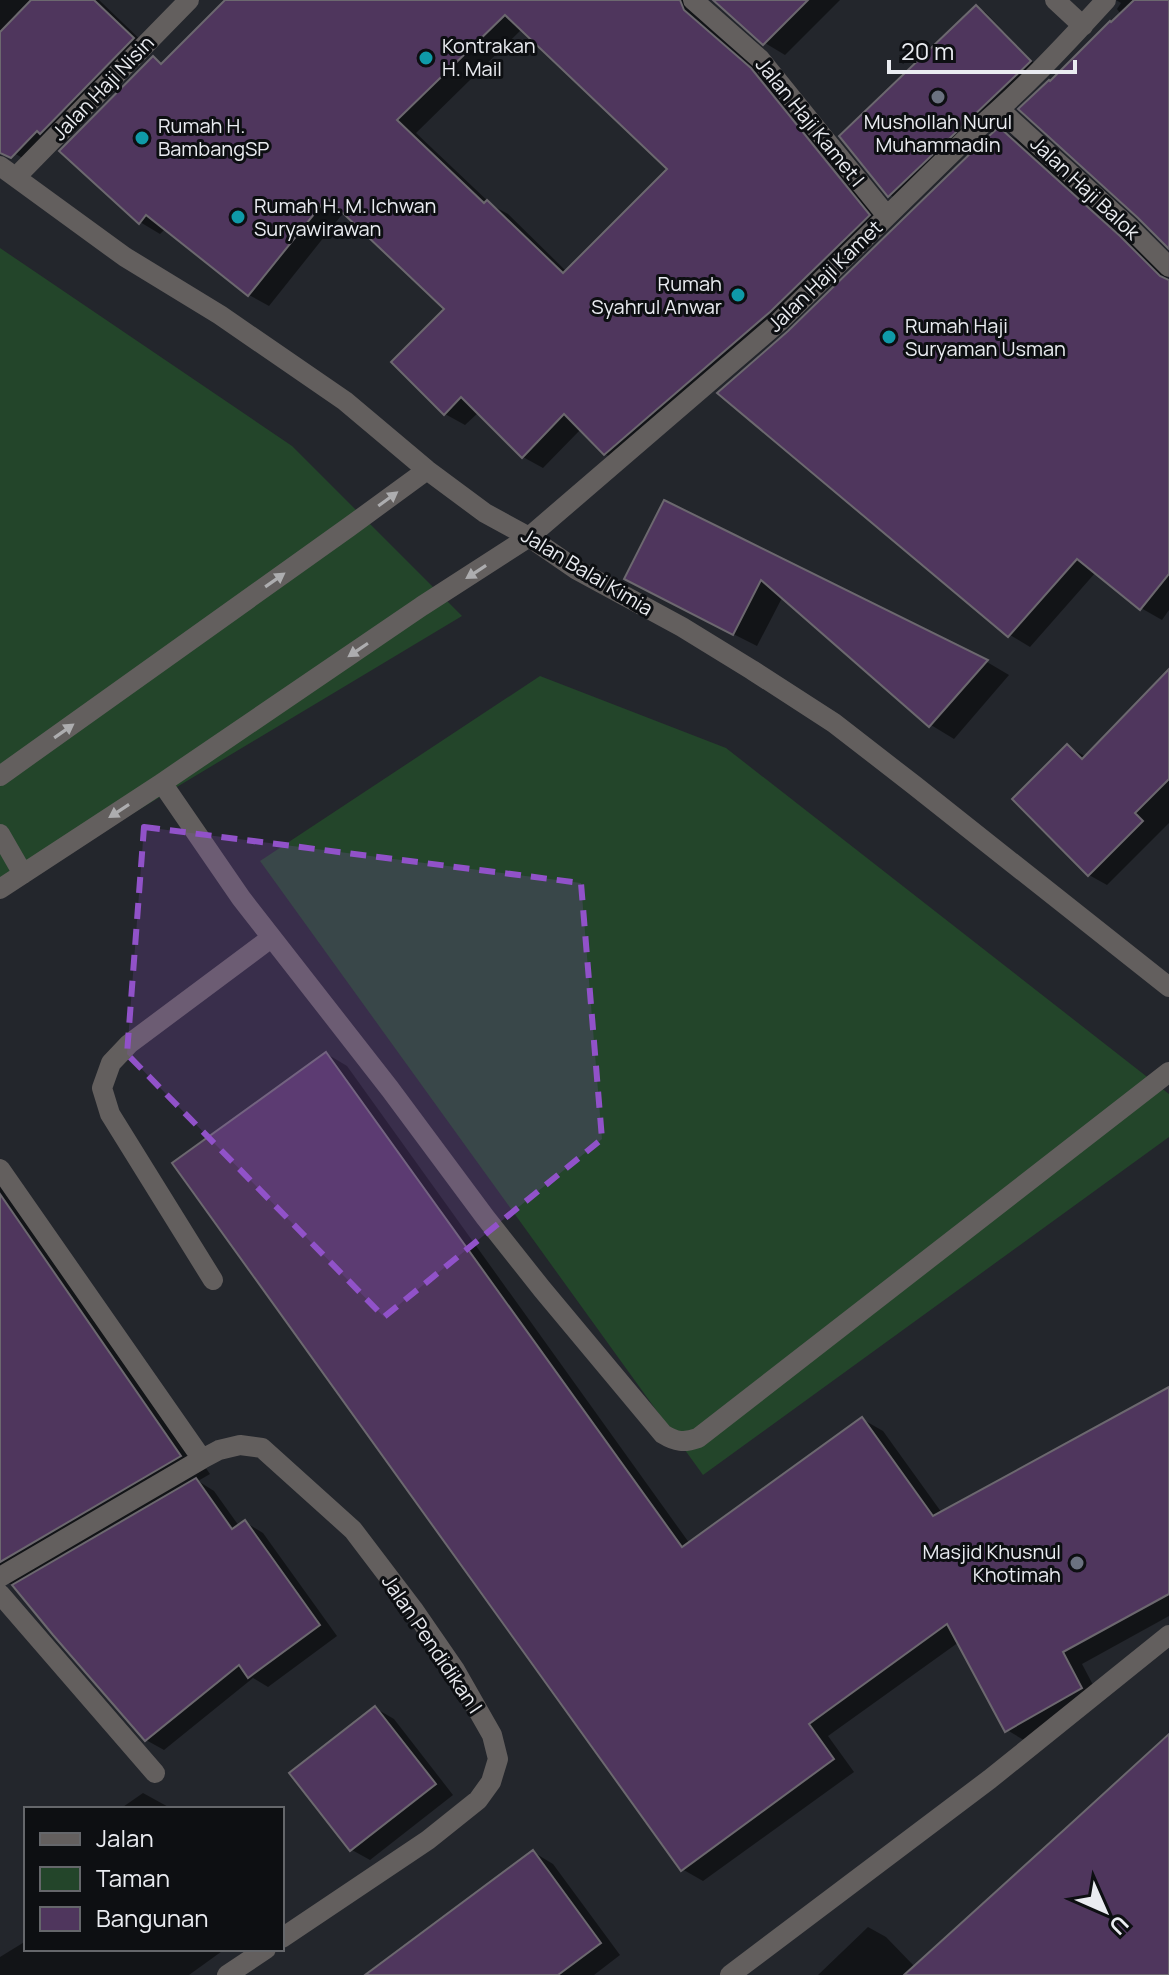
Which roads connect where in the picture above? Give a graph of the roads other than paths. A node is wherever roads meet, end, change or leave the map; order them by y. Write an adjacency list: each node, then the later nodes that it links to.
1 (189, 0): 7 (street, Jalan Haji Nisin)
2 (693, 0): 8 (street, Jalan Haji Kamet I)
3 (1055, 0): 5 (street)
4 (1106, 0): 5 (street, Jalan Haji Kamet)
5 (1083, 26): 6 (street, Jalan Haji Kamet)
6 (1000, 110): 8 (street, Jalan Haji Kamet); 9 (street, Jalan Haji Balok)
7 (8, 171): 10 (street, Jalan Balai Kimia)
8 (887, 216): 11 (street, Jalan Haji Kamet)
9 (1169, 267)
10 (427, 470): 11 (street, Jalan Balai Kimia); 12 (street, one-way to 10)
11 (529, 537): 13 (street, Jalan Haji Kamet, one-way to 13); 18 (street, Jalan Balai Kimia)
12 (0, 776)
13 (162, 783): 15 (street, Jalan Haji Kamet, one-way to 15); 17 (street)
14 (0, 834): 15 (street)
15 (23, 874): 16 (street, Jalan Haji Kamet)
16 (0, 889)
17 (271, 938): 19 (street); 21 (street)
18 (1169, 987)
19 (1169, 1072)
20 (0, 1169): 22 (street)
21 (213, 1280)
22 (202, 1459): 23 (street); 27 (street, Jalan Pendidikan I)
23 (0, 1577)
24 (0, 1594): 26 (street)
25 (1169, 1635): 30 (street)
26 (155, 1773)
27 (284, 1937)
28 (263, 1951): 29 (street)
29 (227, 1975)
30 (730, 1975)

